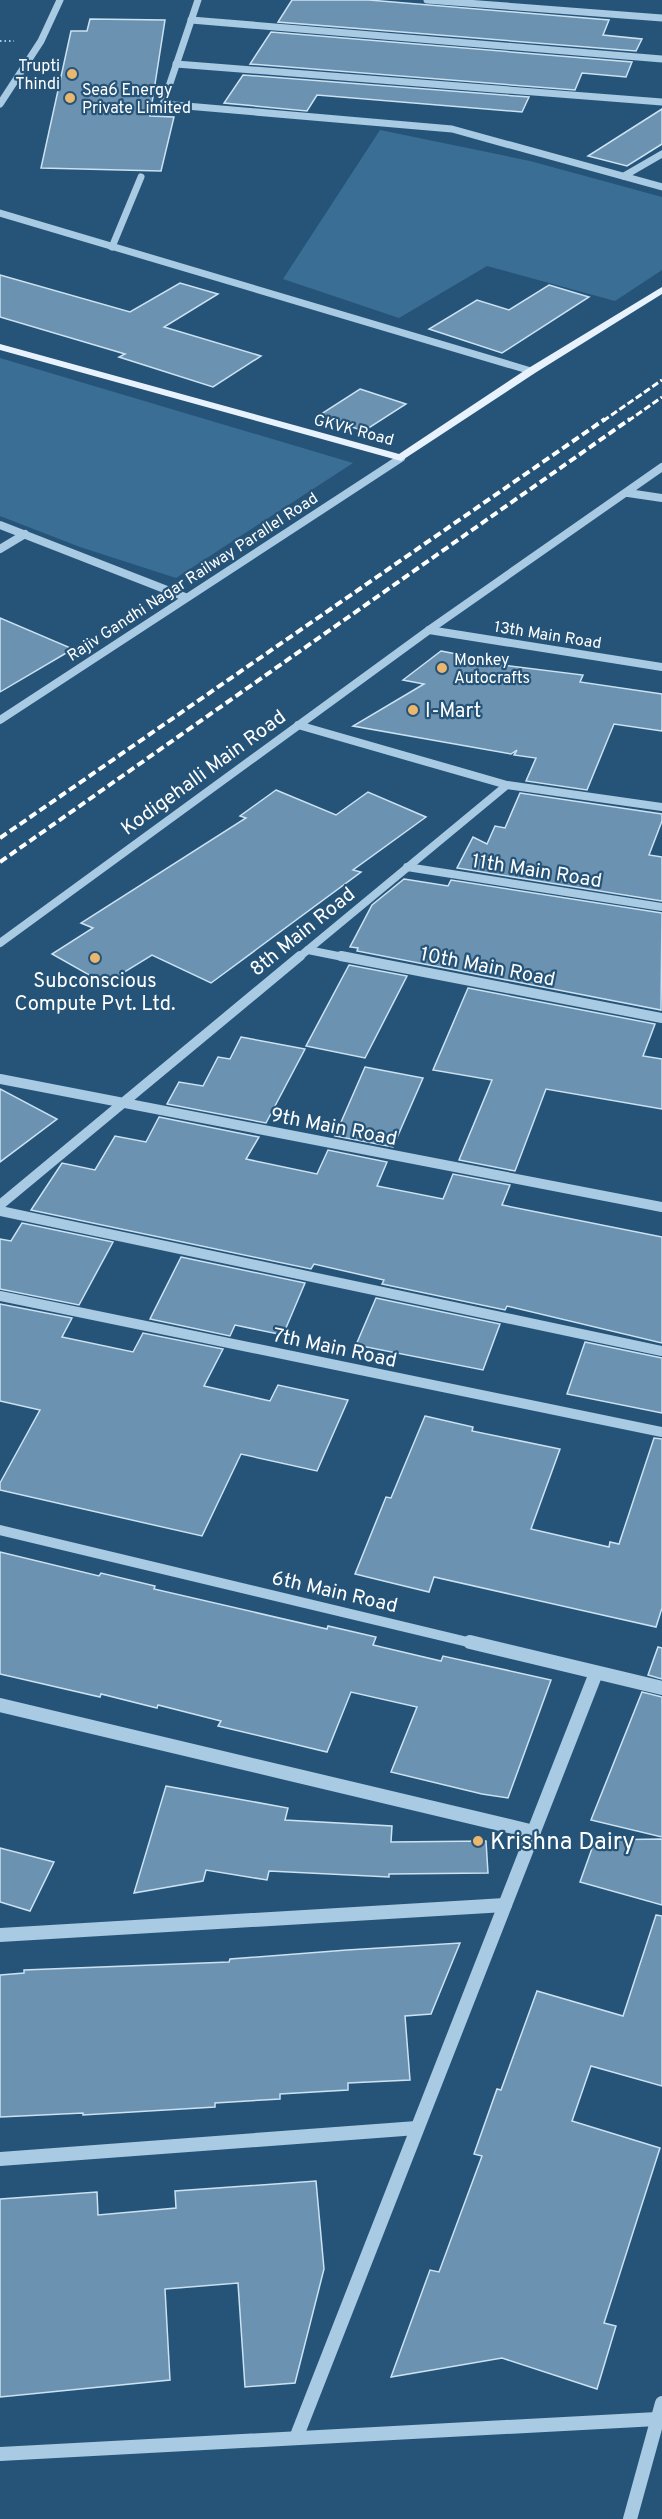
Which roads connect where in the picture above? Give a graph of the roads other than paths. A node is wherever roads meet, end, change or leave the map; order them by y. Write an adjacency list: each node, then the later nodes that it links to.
1 (60, 0): 9 (street)
2 (198, 0): 5 (street)
3 (427, 0): 4 (street)
4 (662, 18)
5 (191, 20): 6 (street); 7 (street)
6 (662, 59)
7 (176, 64): 8 (street); 11 (street)
8 (662, 102)
9 (0, 104)
10 (662, 154): 11 (street)
11 (624, 176): 13 (street)
12 (141, 177): 15 (street)
13 (662, 187)
14 (0, 213): 15 (street)
15 (112, 246): 18 (street)
16 (662, 290): 18 (main road, GKVK Road)
17 (0, 347): 19 (main road, GKVK Road)
18 (531, 371): 19 (main road, GKVK Road)
19 (401, 458): 26 (street, Rajiv Gandhi Nagar Railway Parallel Road)
20 (662, 467): 21 (street, Kodigehalli Main Road)
21 (628, 493): 22 (street); 27 (street, Kodigehalli Main Road)
22 (662, 498)
23 (0, 525): 24 (street)
24 (25, 534): 25 (street); 26 (street)
25 (0, 549)
26 (186, 597): 29 (street, Rajiv Gandhi Nagar Railway Parallel Road)
27 (429, 630): 28 (street, 13th Main Road); 30 (street, Kodigehalli Main Road)
28 (662, 667)
29 (0, 720)
30 (298, 725): 31 (street); 35 (street, Kodigehalli Main Road)
31 (507, 784): 32 (street); 33 (street, 8th Main Road)
32 (662, 807)
33 (407, 867): 34 (street, 11th Main Road); 36 (street, 8th Main Road)
34 (662, 907)
35 (0, 943)
36 (308, 950): 37 (street, 10th Main Road); 39 (street, 8th Main Road)
37 (662, 1018)
38 (0, 1079): 39 (street, 9th Main Road)
39 (120, 1103): 40 (street, 8th Main Road); 41 (street, 9th Main Road)
40 (0, 1205)
41 (662, 1207)
42 (0, 1211): 44 (street)
43 (0, 1296): 45 (street, 7th Main Road)
44 (662, 1351)
45 (662, 1432)
46 (0, 1530): 47 (street, 6th Main Road)
47 (596, 1673): 48 (street, 6th Main Road); 50 (street)
48 (662, 1688)
49 (0, 1705): 50 (street)
50 (534, 1832): 51 (street)
51 (505, 1905): 52 (street); 53 (street)
52 (0, 1935)
53 (417, 2128): 54 (street); 57 (street)
54 (0, 2159)
55 (662, 2403): 56 (street)
56 (657, 2419): 57 (street); 59 (street)
57 (296, 2438): 58 (street)
58 (0, 2454)
59 (630, 2519)

